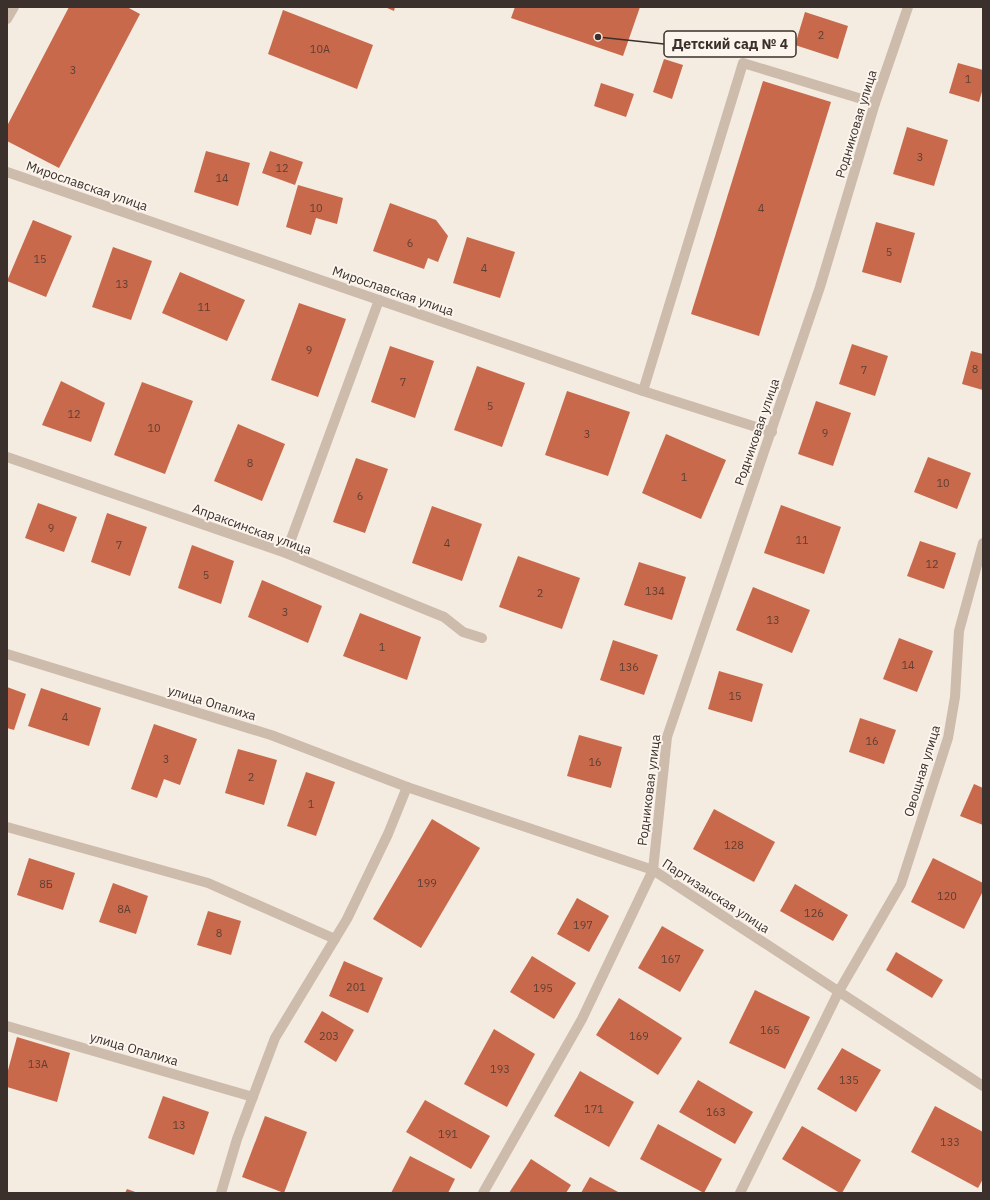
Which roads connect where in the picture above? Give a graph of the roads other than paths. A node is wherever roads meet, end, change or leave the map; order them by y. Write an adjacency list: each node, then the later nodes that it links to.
1 (14, 7): 3 (street)
2 (908, 7): 4 (street, Родниковая улица)
3 (7, 19)
4 (875, 103): 7 (street); 8 (street, Родниковая улица)
5 (7, 172): 6 (street, Мирославская улица)
6 (379, 300): 7 (street, Мирославская улица); 11 (street)
7 (643, 391): 8 (street, Мирославская улица)
8 (772, 432): 16 (street, Родниковая улица)
9 (7, 457): 11 (street, Апраксинская улица)
10 (983, 543): 18 (street, Овощная улица)
11 (286, 553): 12 (street, Апраксинская улица)
12 (482, 638)
13 (7, 654): 14 (street, улица Опалиха)
14 (407, 787): 16 (street, Партизанская улица); 17 (street)
15 (7, 828): 17 (street)
16 (653, 870): 18 (street, Партизанская улица); 23 (street, Родниковая улица)
17 (335, 940): 21 (street)
18 (839, 991): 20 (street, Партизанская улица); 24 (street, Овощная улица)
19 (7, 1026): 21 (street, улица Опалиха)
20 (983, 1086)
21 (253, 1097): 22 (street)
22 (221, 1193)
23 (483, 1193)
24 (740, 1193)

